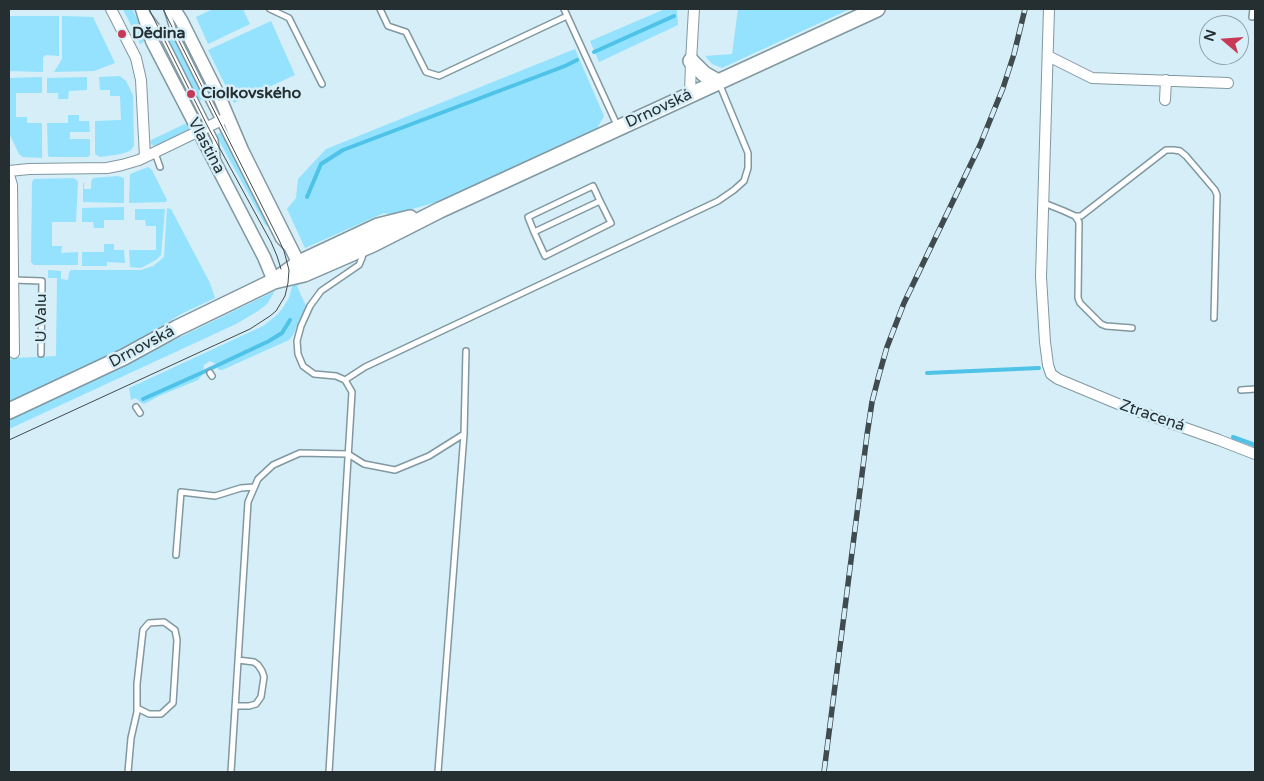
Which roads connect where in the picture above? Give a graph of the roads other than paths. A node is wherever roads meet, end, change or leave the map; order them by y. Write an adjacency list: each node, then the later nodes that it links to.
1 (111, 9): 26 (street)
2 (143, 9): 24 (street, Vlastina)
3 (167, 9): 22 (lane)
4 (174, 9): 22 (street, Vlastina)
5 (270, 9): 19 (lane)
6 (380, 9): 12 (lane)
7 (564, 9): 12 (lane)
8 (694, 9): 15 (street)
9 (877, 9): 17 (main road, Drnovská)
10 (1049, 9): 14 (street)
11 (1253, 9): 13 (lane)
12 (567, 16): 23 (lane)
13 (1252, 17)
14 (1048, 56): 16 (street); 31 (street)
15 (691, 61): 17 (main road); 20 (street)
16 (1166, 80): 18 (street); 21 (street)
17 (718, 82): 20 (main road, Drnovská); 44 (lane)
18 (1228, 83)
19 (322, 84)
20 (690, 95): 23 (main road, Drnovská)
21 (1165, 100)
22 (224, 119): 24 (street); 36 (street, Vlastina)
23 (618, 128): 32 (main road, Drnovská)
24 (203, 129): 25 (street); 38 (street, Vlastina)
25 (154, 153): 26 (street); 27 (lane)
26 (145, 158): 28 (street)
27 (160, 167)
28 (9, 171)
29 (9, 175): 37 (street, U Valu)
30 (600, 201): 34 (lane); 34 (lane); 34 (lane)
31 (1044, 203): 33 (lane); 52 (street, Ztracená)
32 (440, 210): 35 (main road, Drnovská); 36 (main road, Drnovská)
33 (1075, 216): 39 (lane); 40 (lane)
34 (534, 232)
35 (365, 247): 36 (main road, Drnovská); 44 (lane)
36 (302, 268): 38 (main road, Drnovská)
37 (13, 280): 42 (street, U Valu); 43 (lane, U Valu)
38 (274, 281): 48 (main road, Drnovská)
39 (1214, 318)
40 (1132, 328)
41 (466, 351): 50 (lane)
42 (14, 353)
43 (41, 354)
44 (345, 380): 51 (lane)
45 (1255, 389): 46 (lane)
46 (1241, 390)
47 (136, 407): 49 (lane)
48 (9, 411)
49 (140, 413)
50 (464, 434): 51 (lane); 61 (lane)
51 (348, 454): 53 (lane); 60 (lane)
52 (1255, 454)
53 (254, 487): 54 (lane); 55 (lane)
54 (176, 555)
55 (238, 660): 56 (lane); 56 (lane)
56 (235, 706): 59 (lane)
57 (137, 708): 57 (lane); 58 (lane)
58 (128, 772)
59 (231, 772)
60 (328, 772)
61 (438, 772)

